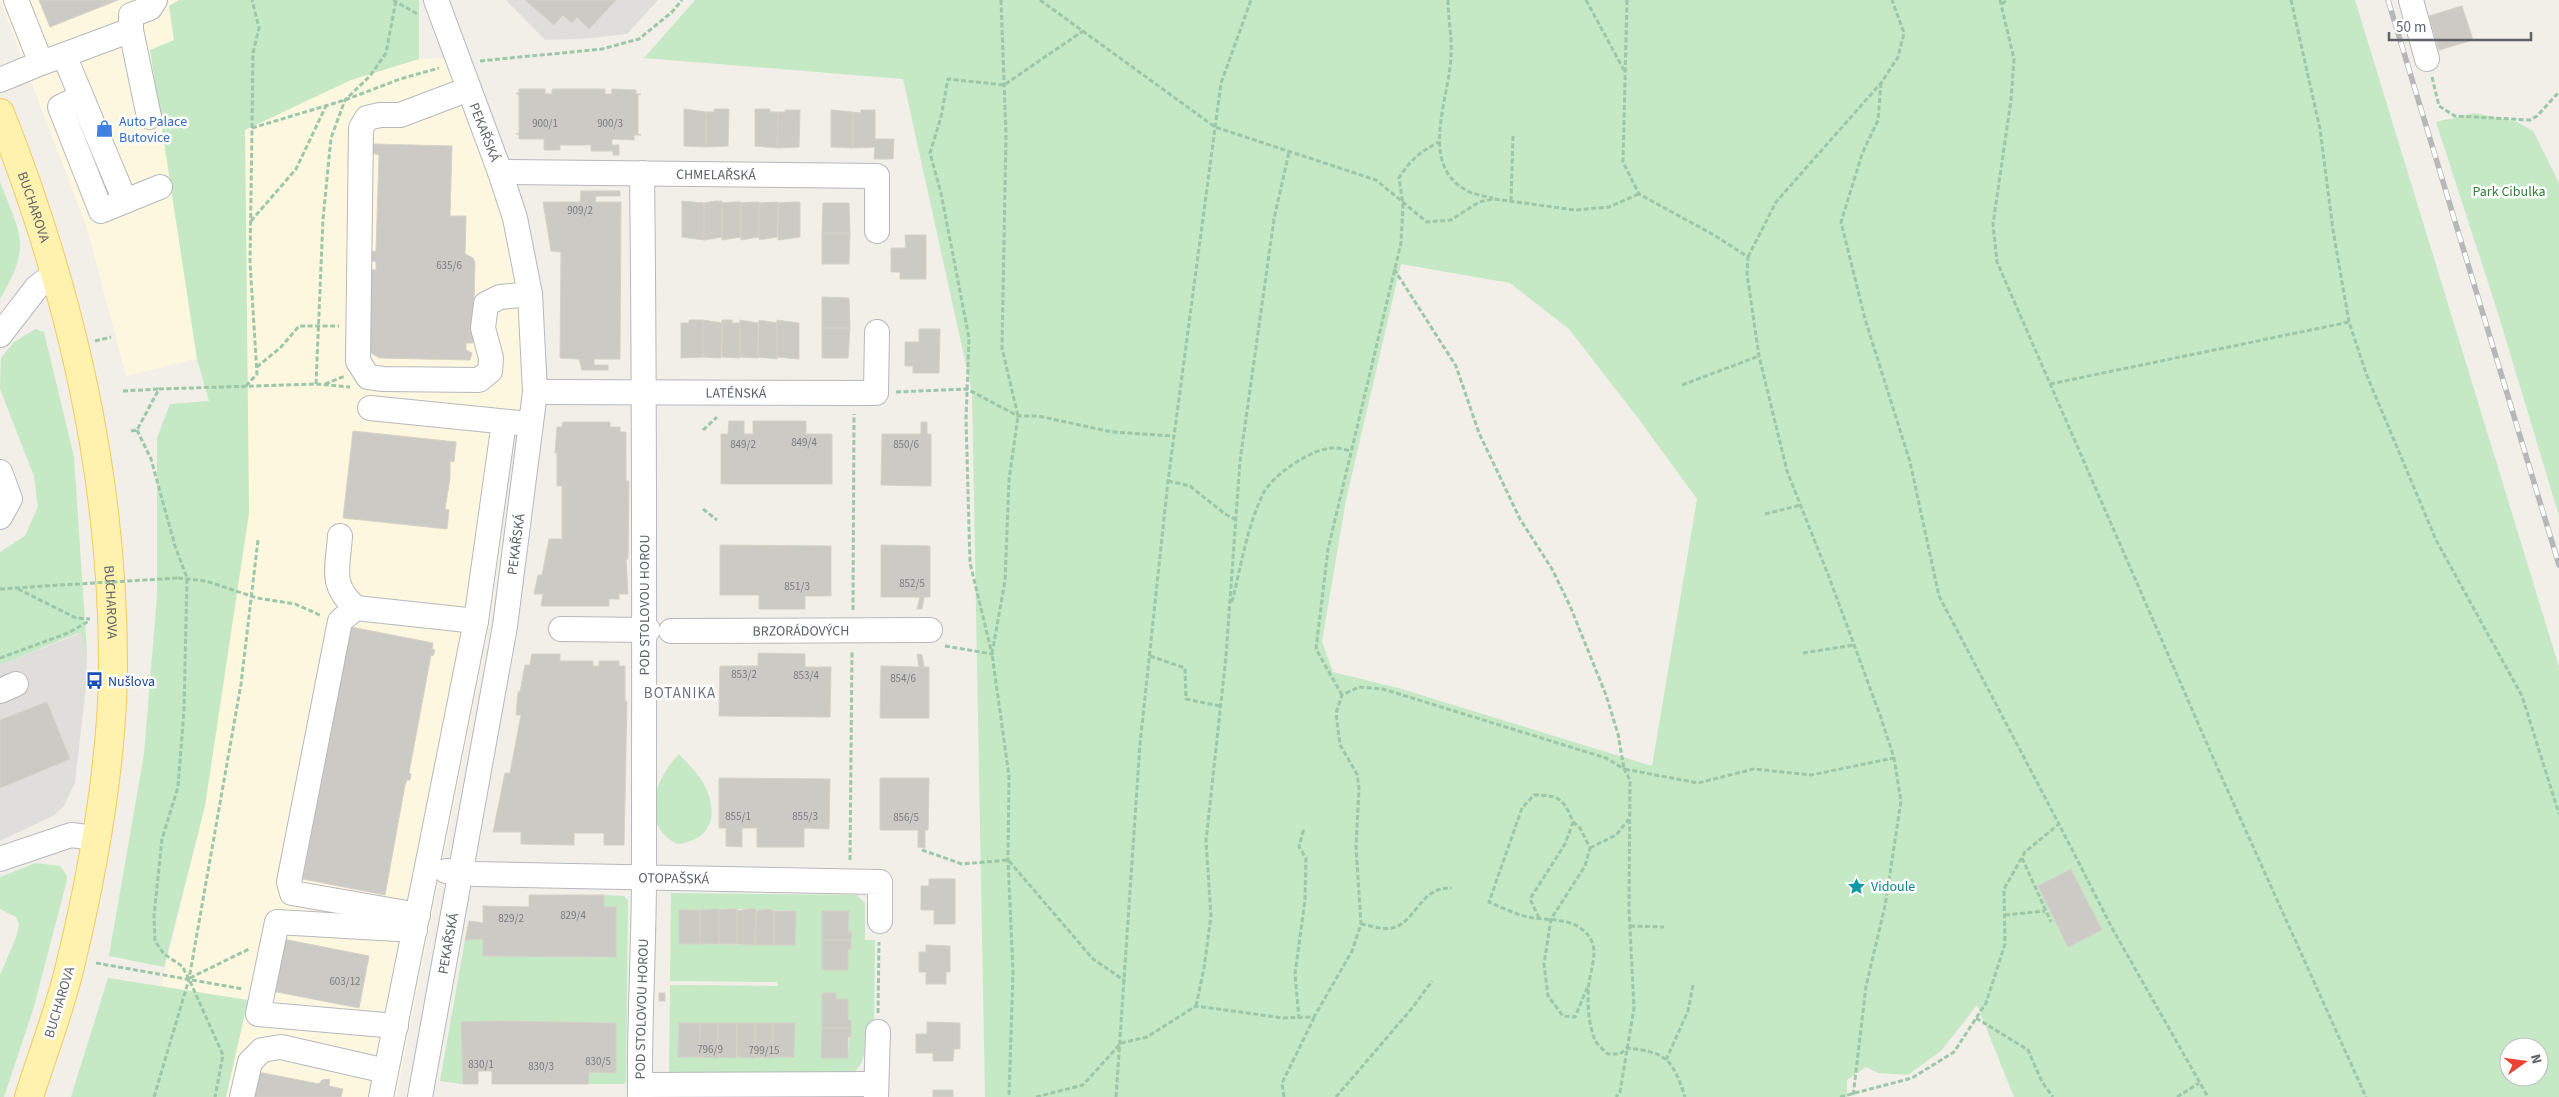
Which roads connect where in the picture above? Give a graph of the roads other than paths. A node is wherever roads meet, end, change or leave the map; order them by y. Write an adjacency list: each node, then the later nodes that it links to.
1 (16, 0): 8 (street)
2 (155, 0): 5 (street)
3 (436, 0): 10 (street, PEKAŘSKÁ)
4 (2411, 0): 7 (street)
5 (131, 30): 6 (street); 12 (street)
6 (64, 55): 8 (street); 15 (street)
7 (2427, 59)
8 (41, 63): 9 (street)
9 (0, 80)
10 (469, 89): 13 (street, PEKAŘSKÁ); 18 (street)
11 (0, 113): 17 (main road, BUCHAROVA)
12 (149, 116)
13 (500, 172): 14 (street, CHMELAŘSKÁ); 18 (street, PEKAŘSKÁ)
14 (642, 173): 16 (street, CHMELAŘSKÁ); 22 (street, POD STOLOVOU HOROU)
15 (160, 187)
16 (877, 231)
17 (56, 273): 20 (street); 35 (main road, BUCHAROVA)
18 (530, 294): 21 (street, PEKAŘSKÁ)
19 (877, 332): 22 (street, LATÉNSKÁ)
20 (0, 335)
21 (535, 392): 22 (street, LATÉNSKÁ); 25 (street, PEKAŘSKÁ)
22 (645, 392): 32 (street, POD STOLOVOU HOROU)
23 (370, 408): 24 (street)
24 (504, 422): 25 (street); 30 (street, PEKAŘSKÁ)
25 (533, 425): 38 (street, PEKAŘSKÁ)
26 (0, 472): 27 (street)
27 (0, 517)
28 (340, 536): 29 (street)
29 (348, 614): 30 (street); 41 (street)
30 (476, 621): 37 (street, PEKAŘSKÁ)
31 (561, 629): 32 (street)
32 (645, 630): 39 (street, POD STOLOVOU HOROU)
33 (671, 631): 34 (street, BRZORÁDOVÝCH)
34 (938, 638)
35 (96, 838): 36 (street); 47 (main road, BUCHAROVA)
36 (0, 858)
37 (427, 868): 38 (street, OTOPAŠSKÁ); 41 (street, PEKAŘSKÁ)
38 (461, 873): 39 (street, OTOPAŠSKÁ); 50 (street, PEKAŘSKÁ)
39 (644, 877): 40 (street, OTOPAŠSKÁ); 45 (street, POD STOLOVOU HOROU)
40 (880, 921)
41 (417, 922): 42 (street, PEKAŘSKÁ); 42 (street)
42 (396, 1026): 44 (street, PEKAŘSKÁ)
43 (878, 1032): 46 (street)
44 (386, 1071): 48 (street); 49 (street, PEKAŘSKÁ)
45 (640, 1091): 46 (street)
46 (876, 1091)
47 (29, 1097)
48 (242, 1097)
49 (381, 1097)
50 (420, 1097)

